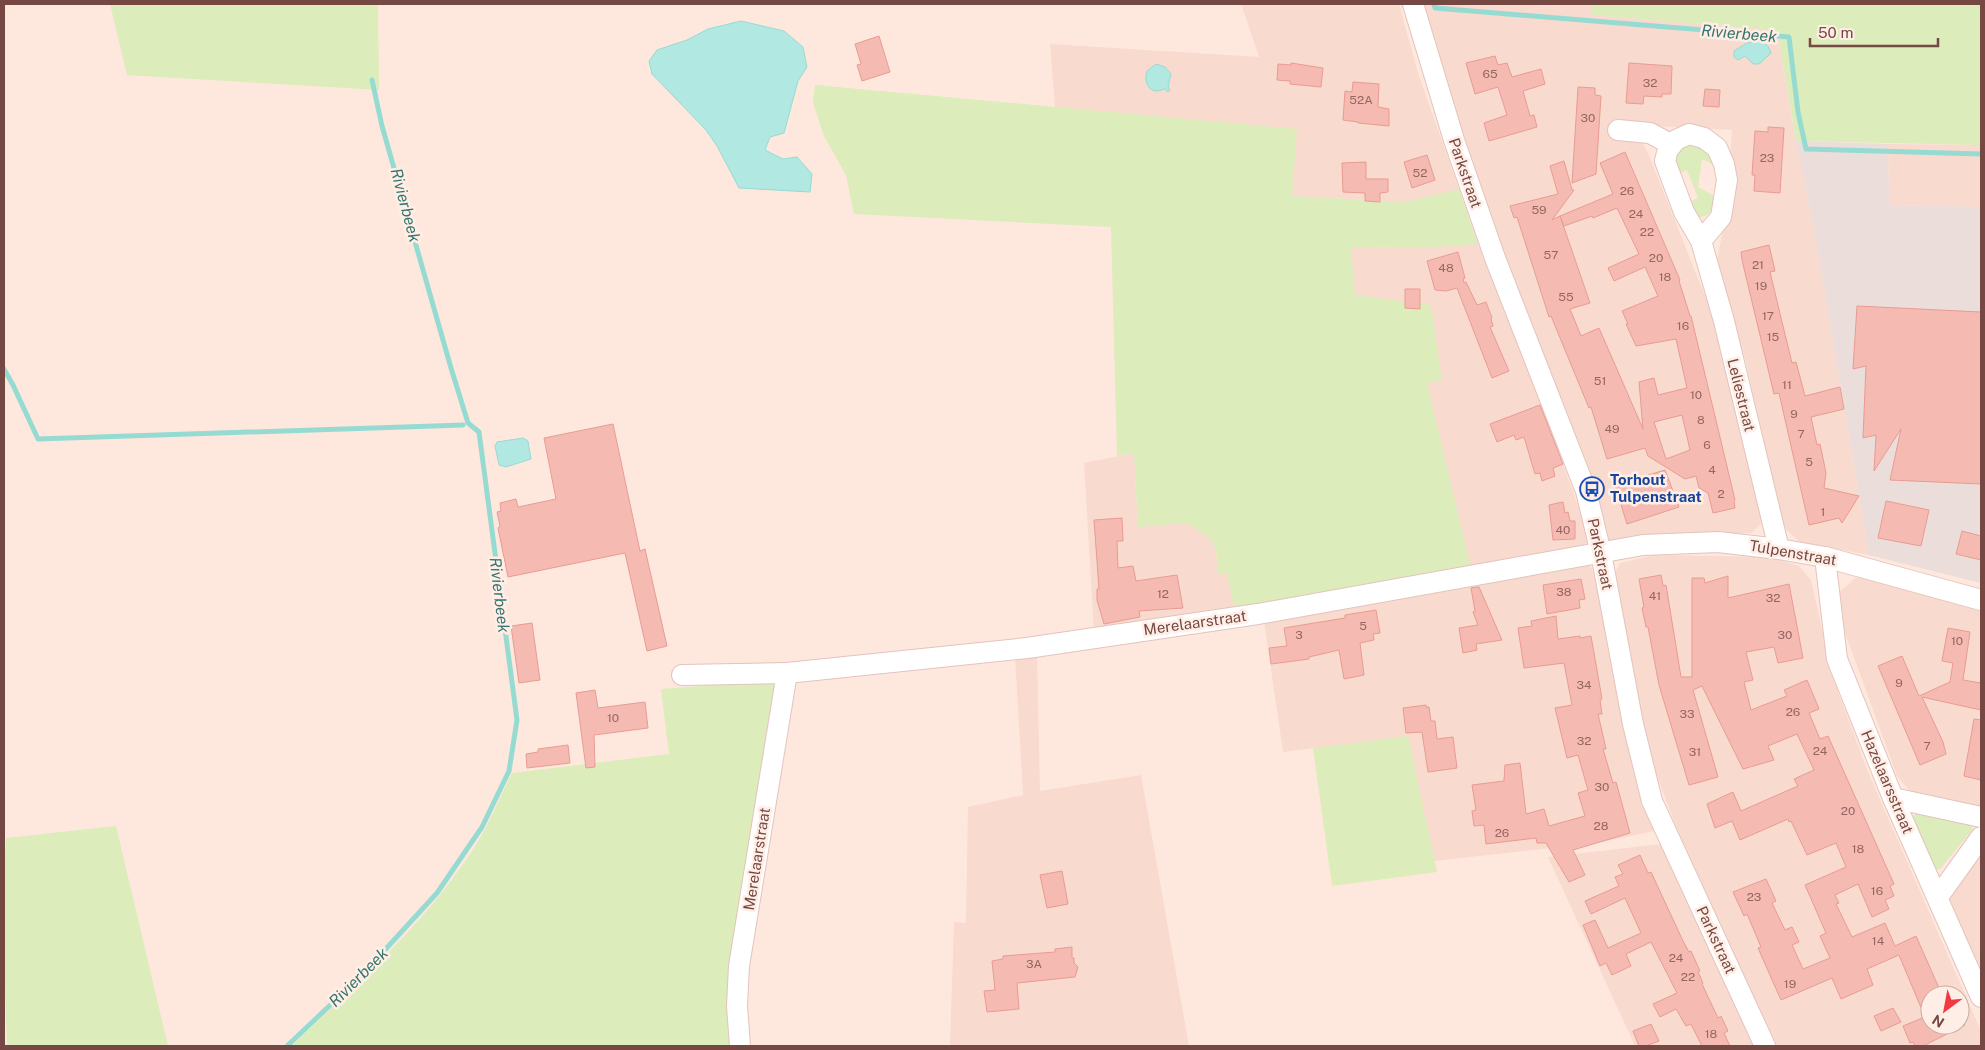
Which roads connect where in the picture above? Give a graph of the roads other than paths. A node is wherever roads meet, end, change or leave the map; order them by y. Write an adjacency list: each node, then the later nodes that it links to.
1 (1413, 4): 6 (street, Parkstraat)
2 (1618, 130): 3 (street)
3 (1672, 145): 4 (street, Leliestraat); 4 (street)
4 (1701, 241): 5 (street, Leliestraat)
5 (1779, 549): 6 (street, Tulpenstraat); 7 (street, Tulpenstraat)
6 (1601, 553): 9 (street, Merelaarstraat); 17 (street, Parkstraat)
7 (1825, 557): 8 (street, Tulpenstraat); 11 (street, Hazelaarsstraat)
8 (1981, 600)
9 (787, 672): 10 (street, Merelaarstraat); 16 (street, Merelaarstraat)
10 (682, 675)
11 (1893, 798): 12 (street); 14 (street, Hazelaarsstraat)
12 (1981, 817)
13 (1981, 837): 14 (street)
14 (1938, 897): 15 (street, Hazelaarsstraat)
15 (1981, 997)
16 (740, 1046)
17 (1765, 1046)

